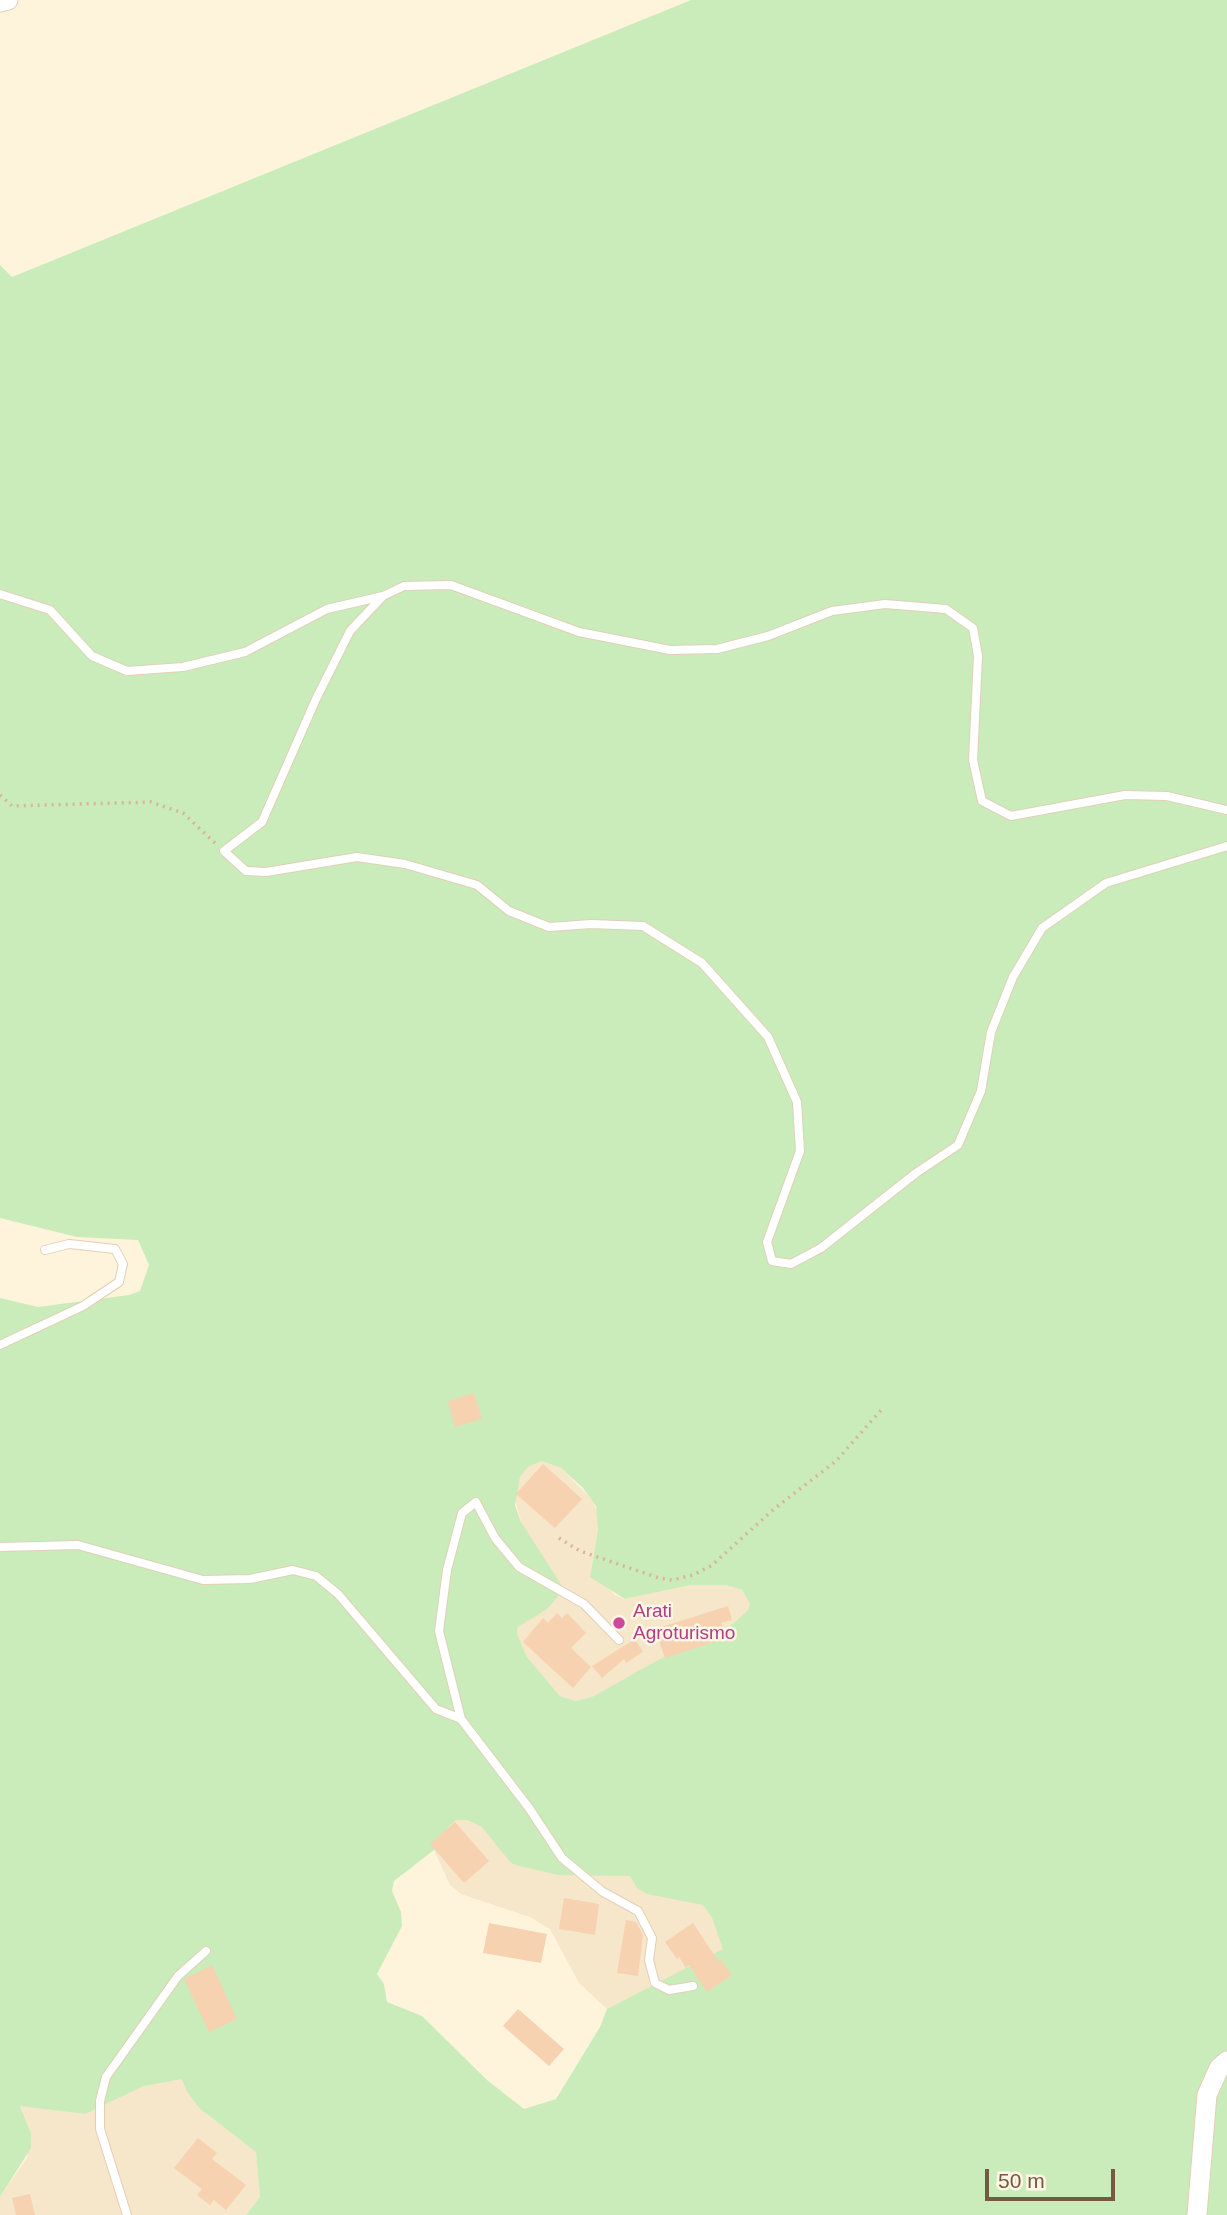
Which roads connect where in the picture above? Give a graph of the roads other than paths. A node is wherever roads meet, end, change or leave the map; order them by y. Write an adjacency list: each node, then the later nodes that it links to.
1 (8, 0): 2 (street)
2 (0, 2)
3 (0, 594): 4 (lane)
4 (383, 596): 5 (lane); 6 (lane)
5 (1227, 810)
6 (1227, 846)
7 (45, 1250): 8 (lane)
8 (0, 1345)
9 (0, 1547): 11 (lane)
10 (619, 1640): 11 (lane)
11 (461, 1718): 13 (lane)
12 (206, 1951): 15 (lane)
13 (693, 1986)
14 (1227, 2061): 16 (street)
15 (127, 2215)
16 (1197, 2215)

